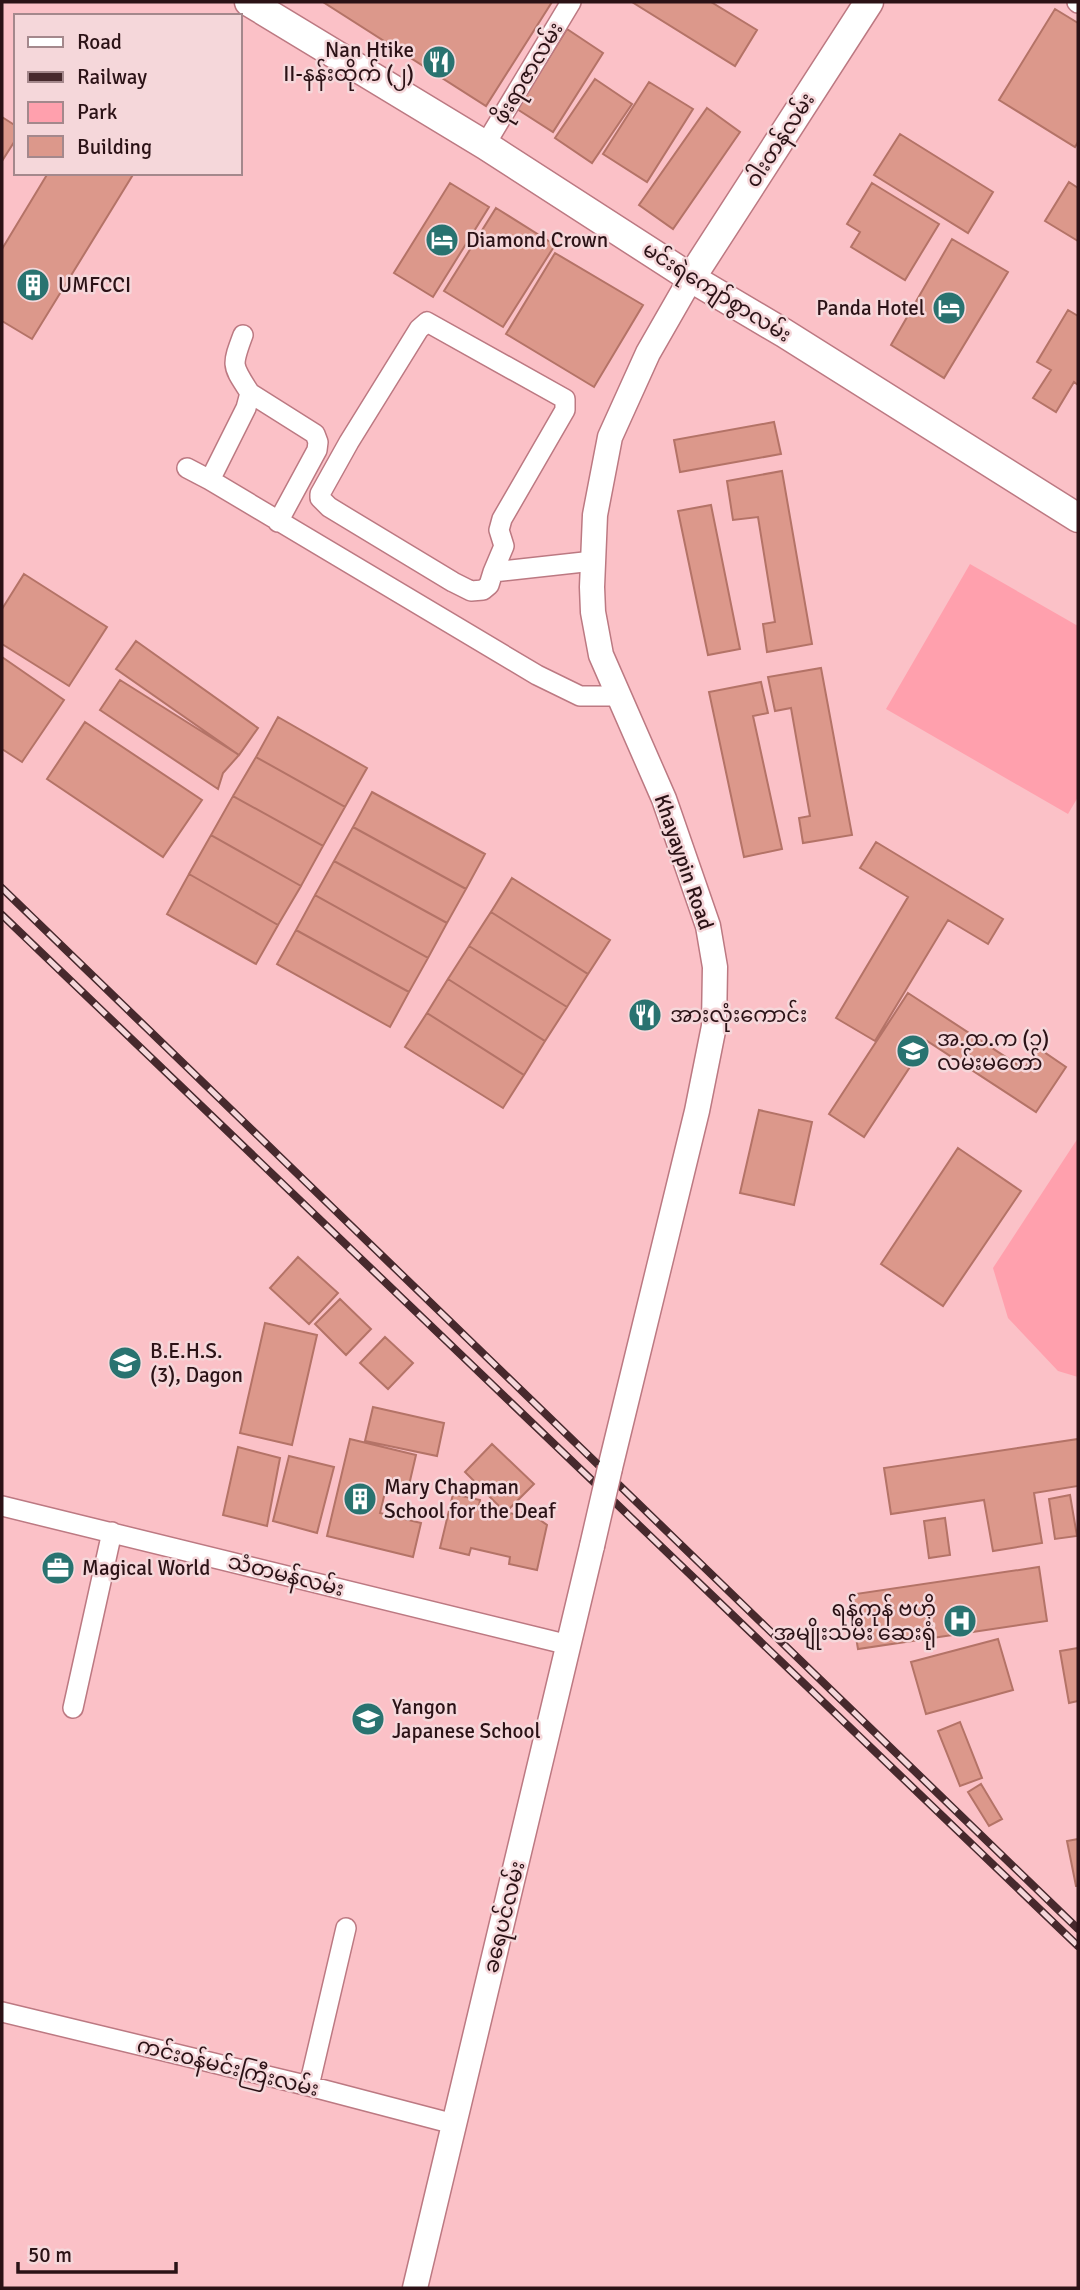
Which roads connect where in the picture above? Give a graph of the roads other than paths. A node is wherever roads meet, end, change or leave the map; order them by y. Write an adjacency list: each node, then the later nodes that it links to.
1 (249, 2): 4 (main road, မင်းရဲကျော်စွာလမ်း)
2 (571, 2): 4 (street, ဖိုးရာဇာလမ်း)
3 (869, 2): 5 (main road, ဝါးတန်လမ်း)
4 (485, 145): 5 (main road, မင်းရဲကျော်စွာလမ်း)
5 (691, 278): 10 (main road, မင်းရဲကျော်စွာလမ်း); 12 (street, Khayaypin Road)
6 (243, 335): 7 (street)
7 (250, 393): 9 (street); 11 (street)
8 (187, 468): 9 (street)
9 (210, 480): 11 (street)
10 (1078, 518)
11 (278, 522): 14 (street)
12 (593, 561): 13 (street); 14 (street, Khayaypin Road)
13 (493, 572): 13 (street)
14 (617, 696): 17 (street, Khayaypin Road, bridge)
15 (2, 1506): 16 (street, သံတမန်လမ်း)
16 (112, 1532): 18 (street, သံတမန်လမ်း); 19 (street)
17 (592, 1546): 18 (street, ခရေပင်လမ်း)
18 (569, 1645): 23 (street, ခရေပင်လမ်း)
19 (73, 1708)
20 (346, 1927): 22 (street)
21 (2, 2012): 22 (street, ကင်းဝန်မင်းကြီးလမ်း)
22 (309, 2086): 23 (street, ကင်းဝန်မင်းကြီးလမ်း)
23 (454, 2124): 24 (street, ခရေပင်လမ်း)
24 (415, 2288)

